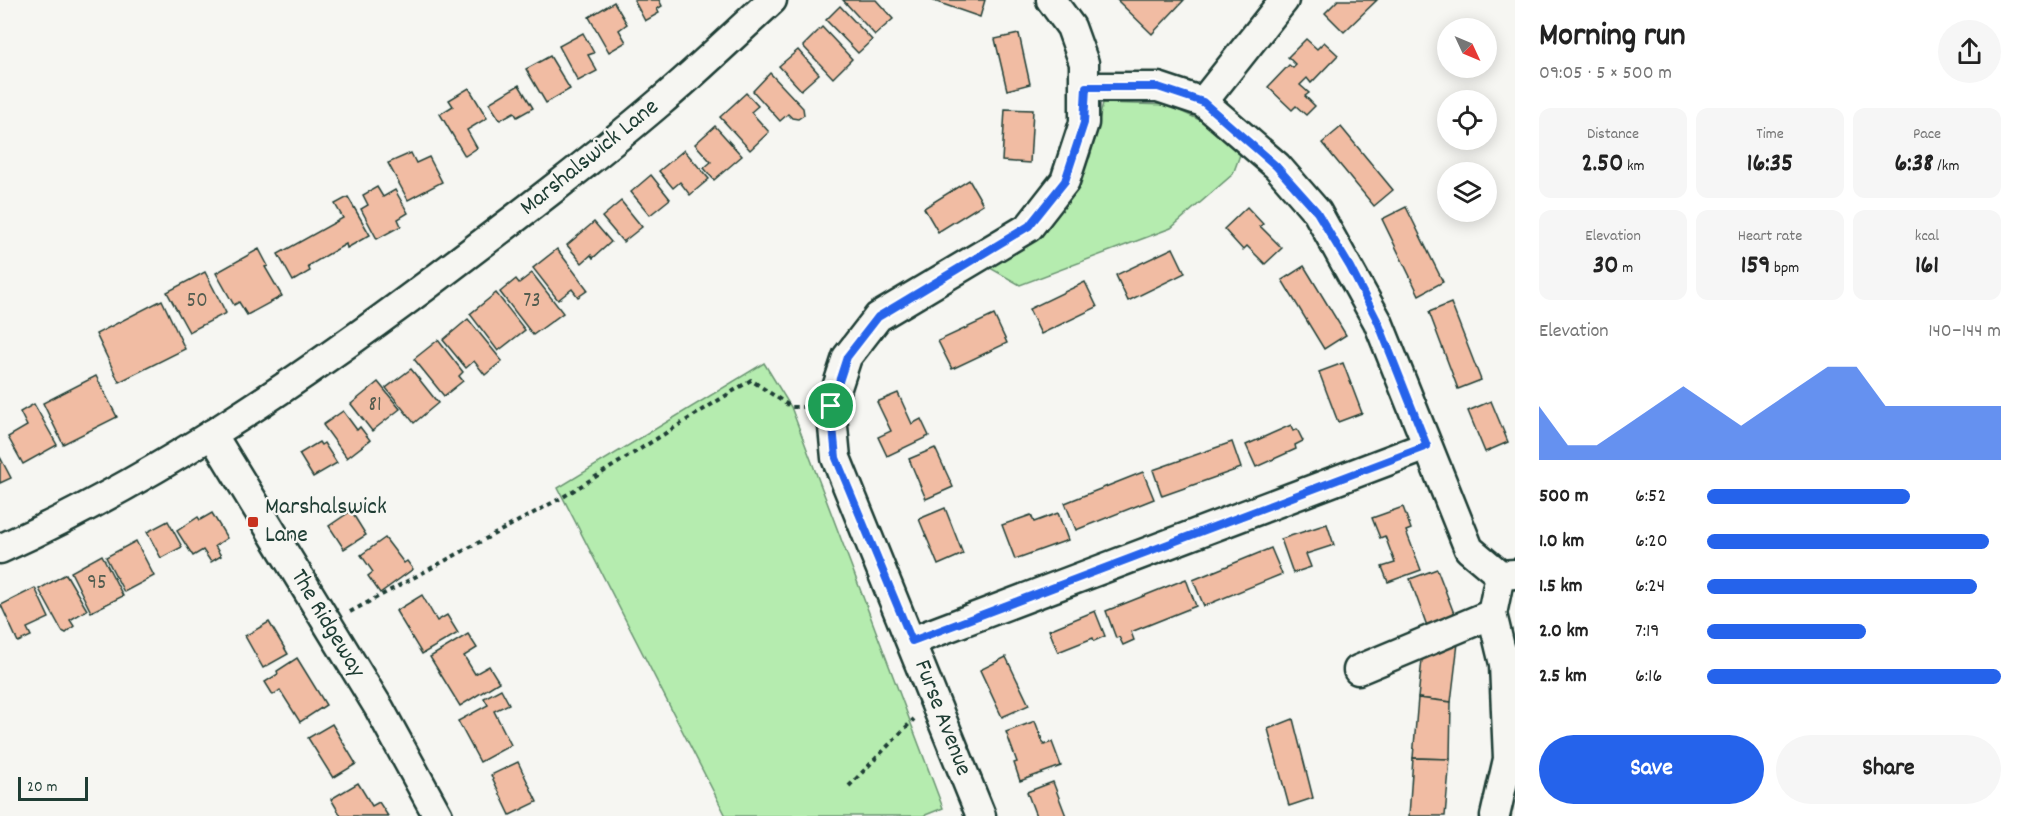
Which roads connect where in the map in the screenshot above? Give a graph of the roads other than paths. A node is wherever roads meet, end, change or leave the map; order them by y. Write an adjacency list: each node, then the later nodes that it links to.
1 (772, 0): 6 (street, Marshalswick Lane)
2 (1051, 0): 4 (street, Furse Avenue)
3 (1284, 0): 5 (street)
4 (1086, 87): 5 (street); 11 (street, Furse Avenue)
5 (1203, 102): 7 (street)
6 (212, 434): 8 (street, Marshalswick Lane); 13 (street, The Ridgeway)
7 (1427, 446): 9 (street); 11 (street)
8 (0, 549)
9 (1507, 575): 10 (street)
10 (1492, 614): 12 (street); 15 (street)
11 (912, 641): 14 (street, Furse Avenue)
12 (1358, 670)
13 (438, 816)
14 (981, 816)
15 (1495, 816)

